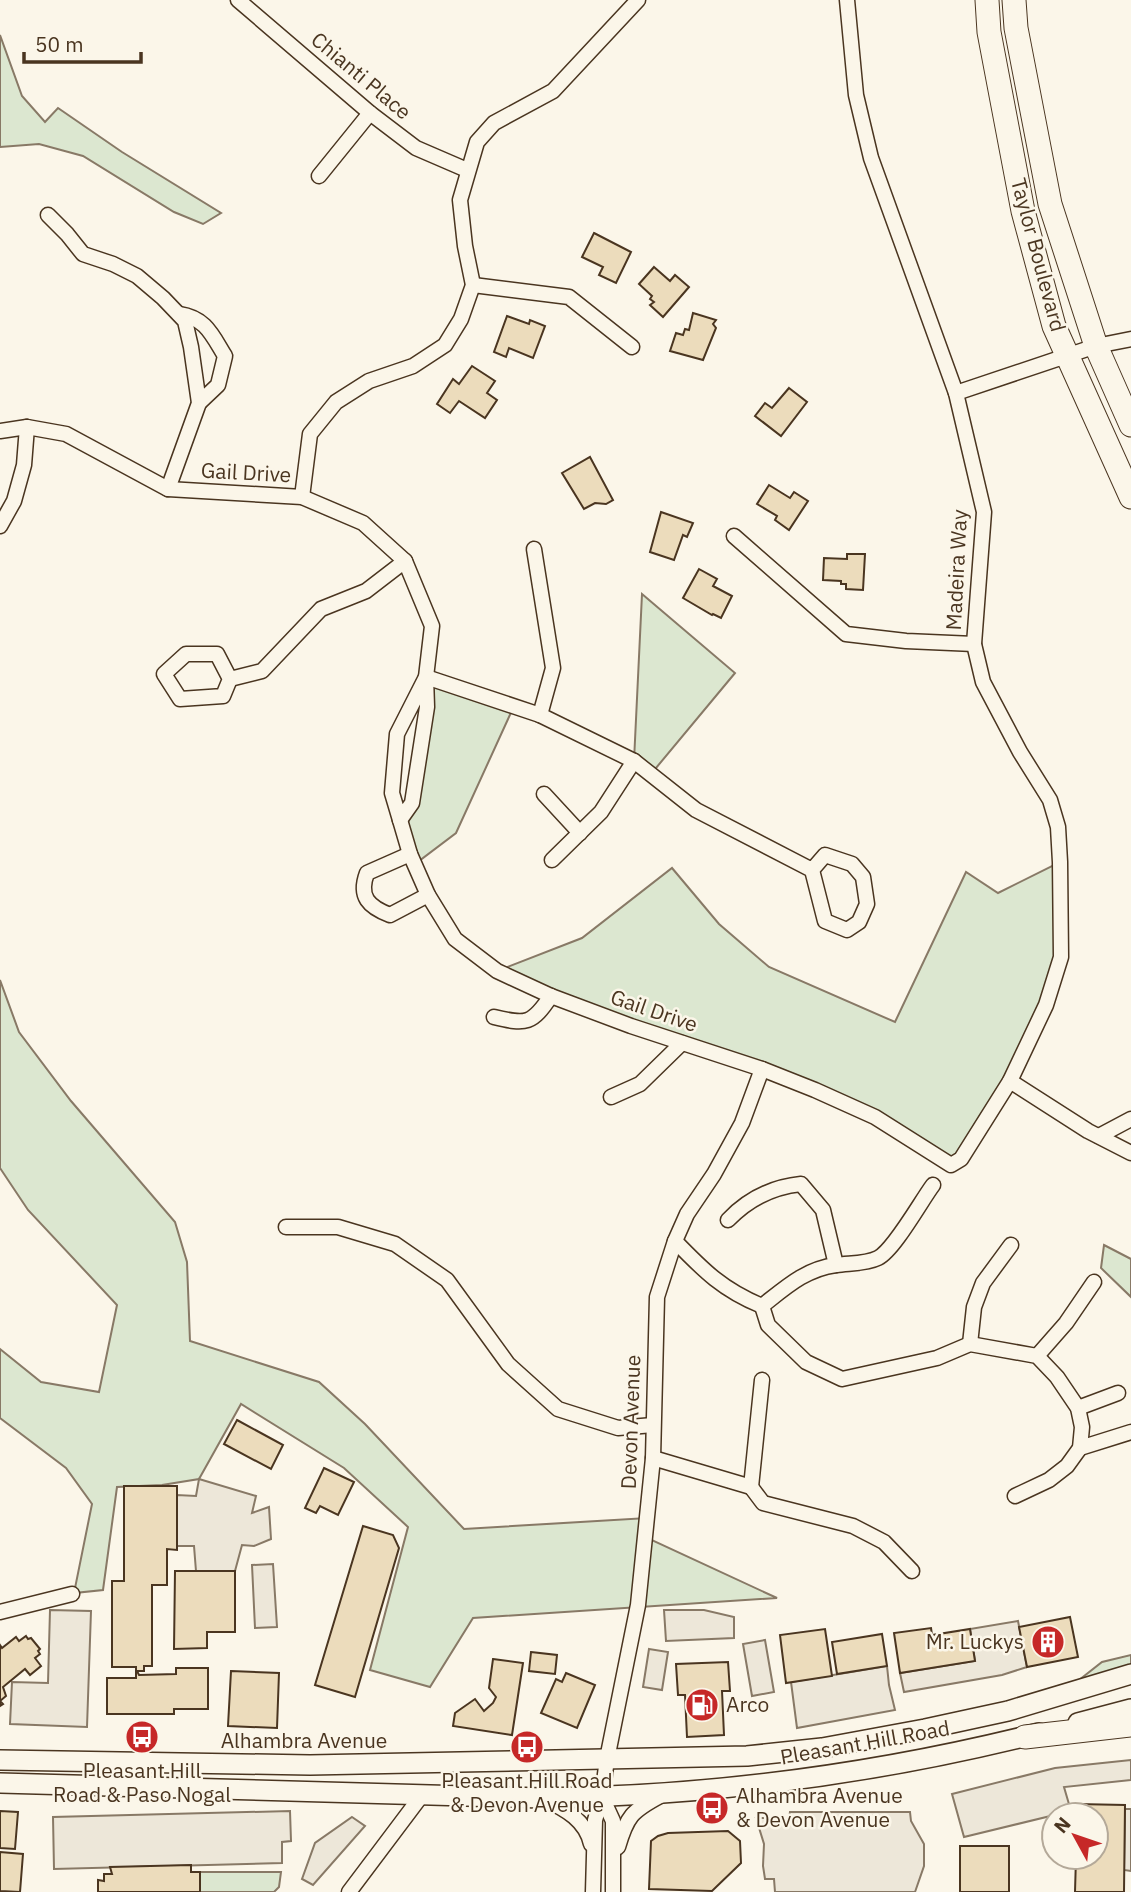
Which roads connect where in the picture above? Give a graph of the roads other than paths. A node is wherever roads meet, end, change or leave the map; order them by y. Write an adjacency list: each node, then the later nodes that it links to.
1 (238, 0): 6 (street, Chianti Place)
2 (638, 0): 7 (street)
3 (847, 0): 16 (street, Madeira Way)
4 (986, 0): 15 (main road, Taylor Boulevard)
5 (1014, 0): 13 (main road, Taylor Boulevard)
6 (370, 113): 7 (street, Chianti Place); 8 (street)
7 (467, 170): 10 (street)
8 (319, 176)
9 (48, 215): 11 (street)
10 (473, 285): 14 (street); 22 (street)
11 (178, 314): 17 (street); 17 (street)
12 (1131, 339): 13 (street)
13 (1096, 346): 15 (street); 18 (main road, Taylor Boulevard)
14 (632, 347)
15 (1068, 356): 16 (street); 23 (main road, Taylor Boulevard)
16 (956, 393): 28 (street, Madeira Way)
17 (200, 403): 21 (street)
18 (1131, 425)
19 (27, 427): 20 (street, Gail Drive); 21 (street, Gail Drive); 24 (street)
20 (0, 431)
21 (168, 489): 22 (street, Gail Drive)
22 (302, 497): 27 (street, Gail Drive)
23 (1131, 497)
24 (0, 526)
25 (734, 536): 28 (street)
26 (534, 550): 31 (street)
27 (405, 561): 29 (street, Gail Drive); 30 (street)
28 (974, 644): 44 (street, Madeira Way)
29 (426, 677): 31 (street); 34 (street, Gail Drive); 34 (street, Gail Drive)
30 (230, 679): 30 (street)
31 (540, 715): 32 (street)
32 (634, 761): 35 (street); 38 (street)
33 (544, 794): 35 (street)
34 (400, 820): 36 (street, Gail Drive)
35 (580, 833): 37 (street)
36 (410, 854): 39 (street, Gail Drive); 39 (street)
37 (552, 860)
38 (813, 870): 38 (street)
39 (428, 895): 40 (street, Gail Drive)
40 (551, 996): 41 (street); 42 (street, Gail Drive)
41 (494, 1017)
42 (682, 1043): 43 (street, Gail Drive); 45 (street)
43 (762, 1069): 49 (street, Gail Drive); 53 (street, Devon Avenue)
44 (1010, 1081): 47 (street); 49 (street, Madeira Way)
45 (611, 1097)
46 (1131, 1119): 47 (street)
47 (1099, 1136): 48 (street)
48 (1131, 1153)
49 (961, 1159)
50 (933, 1185): 55 (street)
51 (728, 1220): 55 (street)
52 (286, 1227): 63 (street)
53 (675, 1241): 57 (street); 63 (street, Devon Avenue)
54 (1011, 1245): 58 (street)
55 (835, 1265): 57 (street)
56 (1094, 1282): 59 (street)
57 (762, 1306): 58 (street)
58 (970, 1344): 59 (street)
59 (1037, 1356): 62 (street)
60 (762, 1380): 67 (street)
61 (1118, 1393): 62 (street)
62 (1077, 1408): 65 (street)
63 (653, 1425): 66 (street, Devon Avenue)
64 (1131, 1432): 65 (street)
65 (1080, 1448): 68 (street)
66 (653, 1458): 67 (street); 76 (street, Devon Avenue)
67 (751, 1487): 69 (street)
68 (1015, 1496)
69 (912, 1571)
70 (72, 1594): 71 (street)
71 (0, 1612)
72 (1131, 1674): 76 (main road, Pleasant Hill Road)
73 (1131, 1709): 75 (main road, Pleasant Hill Road)
74 (1131, 1725): 75 (main road)
75 (1025, 1737): 79 (main road, Pleasant Hill Road)
76 (607, 1759): 77 (main road, Alhambra Avenue); 81 (street, Devon Avenue)
77 (0, 1760)
78 (0, 1783): 80 (main road)
79 (664, 1794): 81 (main road, Pleasant Hill Road); 84 (street, Devon Avenue)
80 (422, 1795): 82 (main road); 85 (street)
81 (602, 1797): 82 (main road); 83 (street, Devon Avenue); 84 (street, Devon Avenue)
82 (541, 1798): 83 (street, Devon Avenue)
83 (595, 1858): 86 (street, Devon Avenue)
84 (613, 1862): 87 (street, Devon Avenue)
85 (349, 1892)
86 (593, 1892)
87 (613, 1892)

